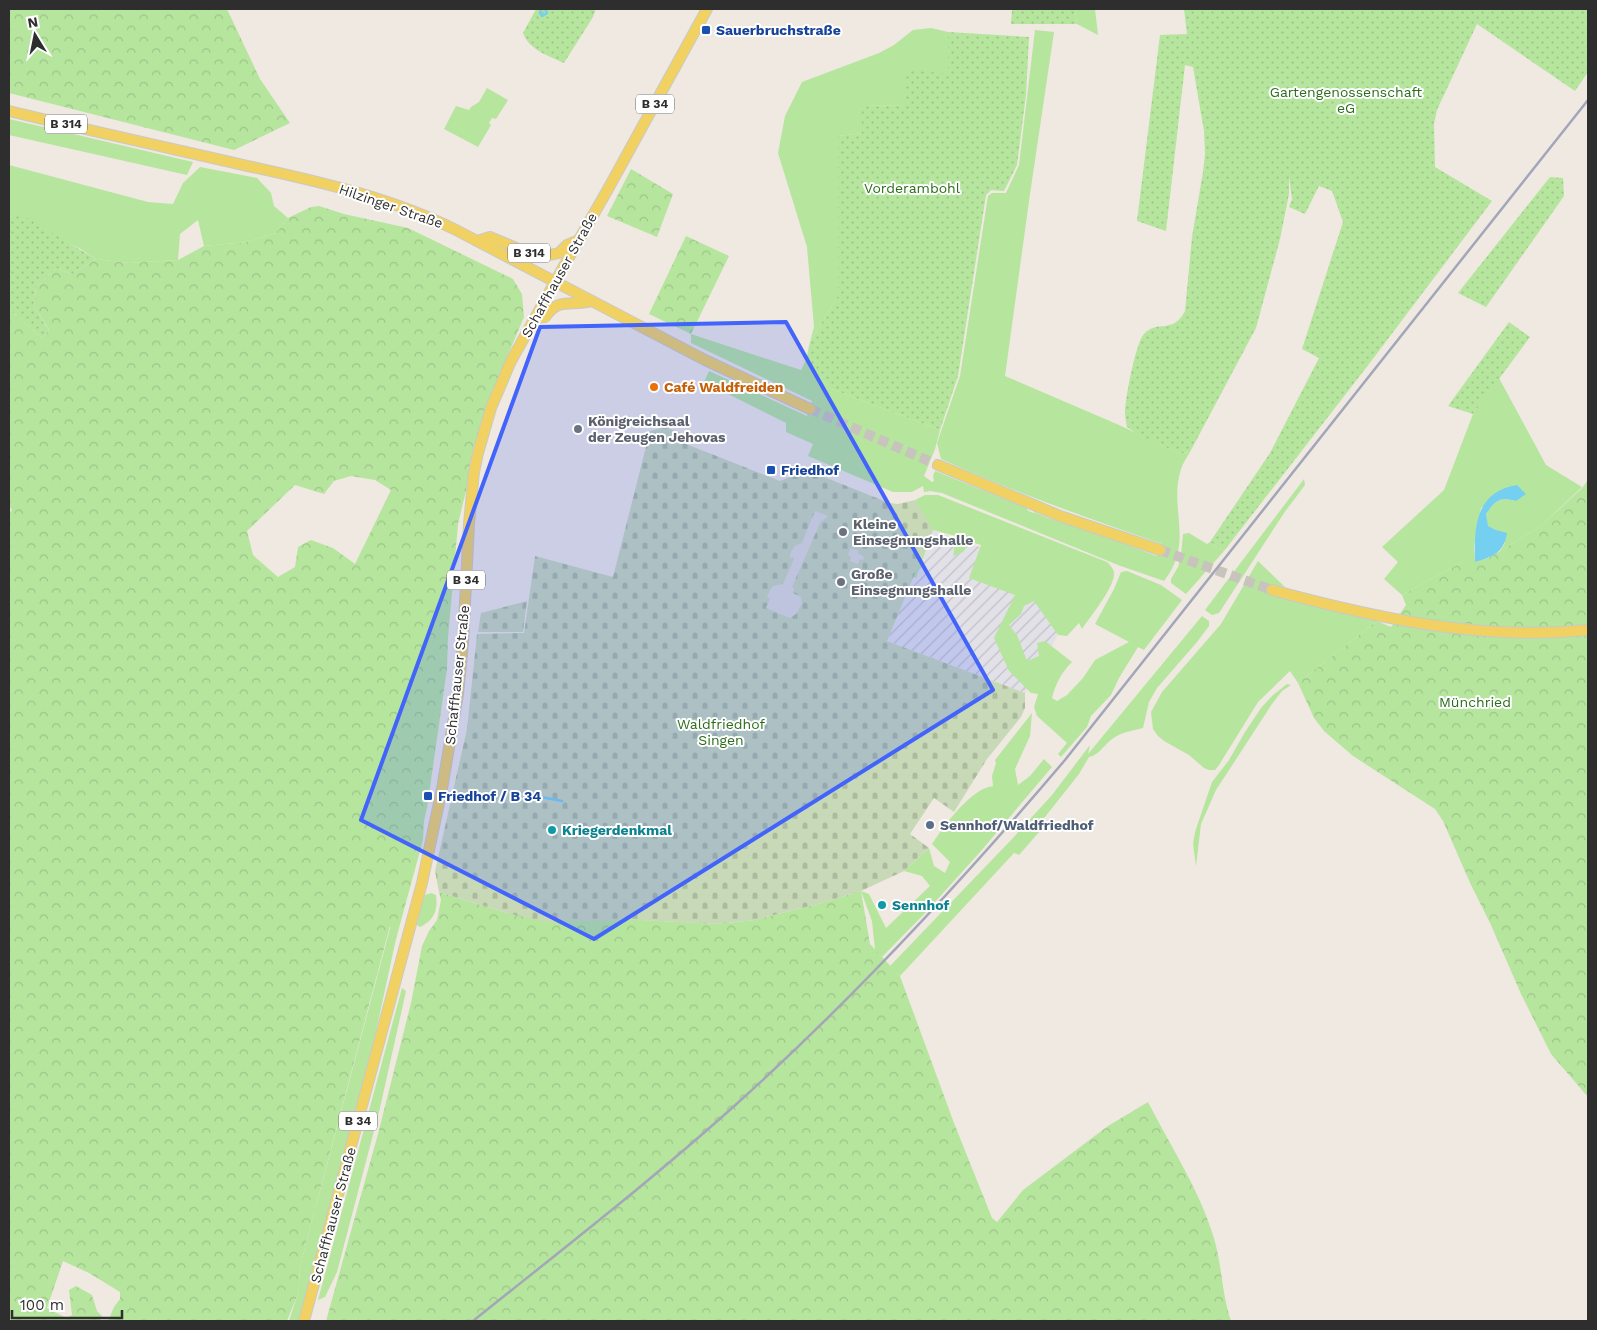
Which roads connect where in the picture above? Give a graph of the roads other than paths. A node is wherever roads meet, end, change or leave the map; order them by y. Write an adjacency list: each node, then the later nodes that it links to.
1 (707, 9): 3 (main road, Schaffhauser Straße / B 34)
2 (9, 112): 4 (main road, Hilzinger Straße / B 314)
3 (579, 240): 4 (main road, B 314); 5 (main road, Schaffhauser Straße / B 34)
4 (477, 241): 5 (main road, Hilzinger Straße / B 314)
5 (556, 281): 6 (main road, Hilzinger Straße); 7 (main road, Schaffhauser Straße / B 34)
6 (592, 301): 7 (main road); 8 (main road, Hilzinger Straße)
7 (535, 318): 13 (main road, Schaffhauser Straße / B 34)
8 (810, 409)
9 (938, 466): 10 (main road)
10 (1160, 550)
11 (1272, 590): 12 (main road)
12 (1588, 630)
13 (304, 1321)

